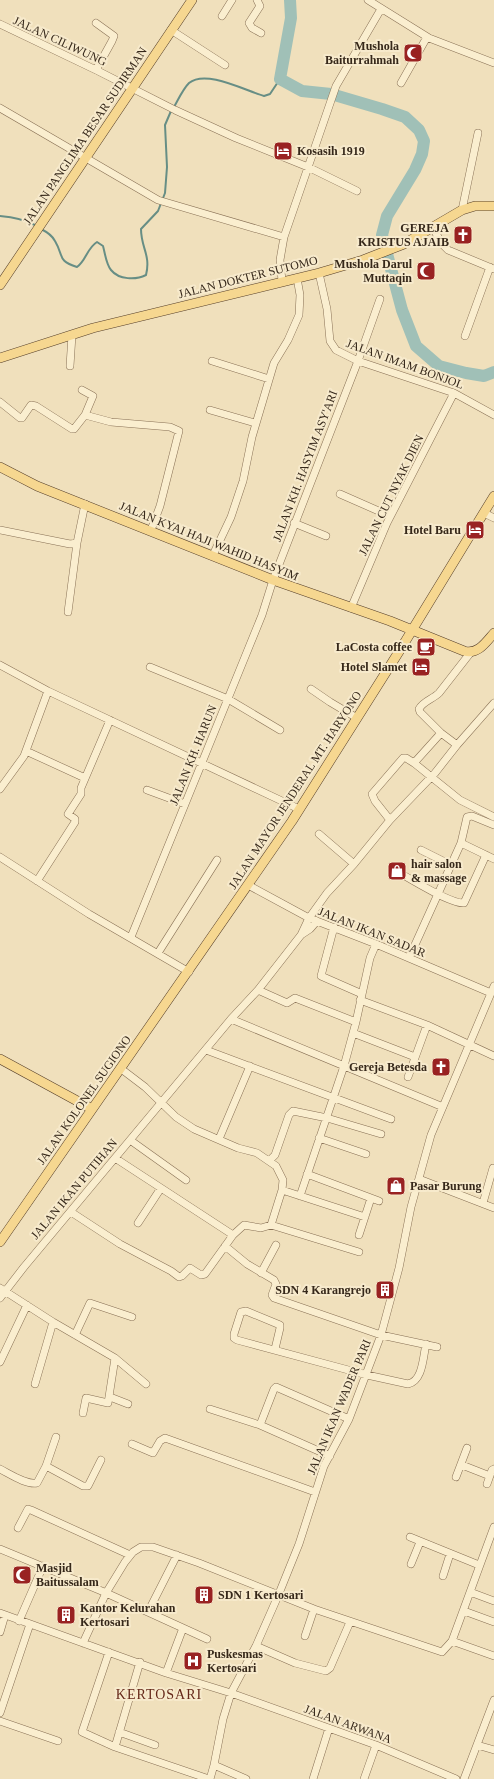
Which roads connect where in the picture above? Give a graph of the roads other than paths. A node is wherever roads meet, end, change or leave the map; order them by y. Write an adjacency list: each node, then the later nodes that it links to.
1 (192, 0): 9 (main road, JALAN PANGLIMA BESAR SUDIRMAN)
2 (232, 0): 6 (street)
3 (257, 0): 10 (street)
4 (368, 0): 5 (street)
5 (381, 9): 11 (street); 20 (street)
6 (222, 16)
7 (0, 24): 14 (street, JALAN CILIWUNG)
8 (96, 24): 14 (street)
9 (171, 30): 13 (street); 16 (main road, JALAN PANGLIMA BESAR SUDIRMAN)
10 (261, 33)
11 (427, 37): 12 (street); 15 (street)
12 (494, 63)
13 (225, 64)
14 (96, 70): 16 (street, JALAN CILIWUNG)
15 (401, 83)
16 (132, 88): 19 (main road, JALAN PANGLIMA BESAR SUDIRMAN); 20 (street, JALAN CILIWUNG)
17 (0, 108): 19 (street)
18 (478, 133): 23 (street)
19 (85, 157): 25 (street); 30 (main road, JALAN PANGLIMA BESAR SUDIRMAN)
20 (308, 167): 21 (street, JALAN CILIWUNG); 25 (street)
21 (357, 191)
22 (494, 206): 23 (main road, JALAN DOKTER SUTOMO)
23 (462, 210): 24 (main road, JALAN DOKTER SUTOMO)
24 (432, 228): 26 (street); 27 (main road, JALAN DOKTER SUTOMO)
25 (284, 237): 29 (street)
26 (492, 268): 33 (street)
27 (319, 273): 28 (main road, JALAN DOKTER SUTOMO); 36 (street, JALAN IMAM BONJOL)
28 (297, 278): 29 (main road, JALAN DOKTER SUTOMO); 38 (street)
29 (282, 281): 32 (main road, JALAN DOKTER SUTOMO)
30 (0, 285)
31 (380, 299): 36 (street, JALAN KH. HASYIM ASY'ARI)
32 (72, 335): 34 (main road, JALAN DOKTER SUTOMO); 37 (street)
33 (465, 336)
34 (0, 358)
35 (212, 361): 38 (street)
36 (358, 361): 40 (street, JALAN IMAM BONJOL); 53 (street, JALAN KH. HASYIM ASY'ARI)
37 (70, 366)
38 (269, 379): 45 (street)
39 (82, 390): 43 (street)
40 (454, 393): 44 (street, JALAN IMAM BONJOL); 51 (street, JALAN CUT NYAK DIEN)
41 (0, 402): 43 (street)
42 (210, 410): 45 (street)
43 (85, 415): 55 (street)
44 (494, 415)
45 (255, 423): 58 (street)
46 (0, 467): 49 (main road, JALAN KYAI HAJI WAHID HASYIM)
47 (340, 494): 51 (street)
48 (494, 496): 50 (main road, JALAN MAYOR JENDERAL MT. HARYONO)
49 (85, 504): 55 (main road, JALAN KYAI HAJI WAHID HASYIM); 57 (street)
50 (484, 513): 52 (street); 62 (main road, JALAN MAYOR JENDERAL MT. HARYONO)
51 (390, 516): 60 (street, JALAN CUT NYAK DIEN)
52 (494, 518)
53 (294, 523): 56 (street); 59 (street, JALAN KH. HASYIM ASY'ARI)
54 (0, 530): 57 (street)
55 (151, 530): 58 (main road, JALAN KYAI HAJI WAHID HASYIM)
56 (326, 536)
57 (77, 543): 61 (street)
58 (213, 555): 59 (main road, JALAN KYAI HAJI WAHID HASYIM)
59 (272, 580): 60 (main road, JALAN KYAI HAJI WAHID HASYIM); 69 (street, JALAN KH. HARUN)
60 (351, 608): 62 (main road, JALAN KYAI HAJI WAHID HASYIM)
61 (68, 612)
62 (412, 630): 64 (main road, JALAN KYAI HAJI WAHID HASYIM); 71 (main road, JALAN MAYOR JENDERAL MT. HARYONO)
63 (494, 632): 64 (main road)
64 (470, 652): 74 (street)
65 (0, 665): 68 (street)
66 (150, 667): 69 (street)
67 (312, 689): 71 (street)
68 (48, 691): 72 (street); 76 (street)
69 (228, 699): 73 (street); 77 (street, JALAN KH. HARUN)
70 (494, 703): 75 (street)
71 (357, 718): 84 (main road, JALAN MAYOR JENDERAL MT. HARYONO)
72 (110, 720): 77 (street); 79 (street)
73 (280, 730)
74 (440, 733): 75 (street); 78 (street)
75 (456, 745): 80 (street)
76 (26, 751): 79 (street); 81 (street)
77 (202, 763): 83 (street, JALAN KH. HARUN); 84 (street)
78 (414, 763): 80 (street); 86 (street)
79 (86, 778): 98 (street)
80 (431, 778): 85 (street); 86 (street)
81 (0, 789)
82 (147, 790): 83 (street)
83 (185, 804): 105 (street, JALAN KH. HARUN)
84 (300, 809): 99 (main road, JALAN MAYOR JENDERAL MT. HARYONO)
85 (494, 817)
86 (390, 820): 95 (street)
87 (494, 826): 89 (street)
88 (319, 834): 95 (street)
89 (461, 843): 91 (street); 96 (street)
90 (421, 850): 96 (street)
91 (486, 855): 93 (street); 100 (street)
92 (0, 857): 98 (street)
93 (494, 859)
94 (217, 860): 107 (street)
95 (354, 864): 101 (street)
96 (451, 865): 100 (street)
97 (393, 869): 100 (street)
98 (37, 881): 105 (street)
99 (248, 886): 101 (street, JALAN IKAN SADAR); 109 (main road, JALAN MAYOR JENDERAL MT. HARYONO)
100 (438, 893): 108 (street)
101 (309, 918): 102 (street, JALAN IKAN SADAR); 104 (street)
102 (317, 921): 103 (street, JALAN IKAN SADAR); 104 (street)
103 (334, 927): 106 (street, JALAN IKAN SADAR); 112 (street)
104 (301, 935): 111 (street, JALAN IKAN PUTIHAN)
105 (131, 937): 107 (street)
106 (376, 944): 108 (street, JALAN IKAN SADAR); 112 (street)
107 (158, 953): 109 (street)
108 (409, 958): 110 (street, JALAN IKAN SADAR)
109 (189, 972): 124 (main road, JALAN KOLONEL SUGIONO)
110 (493, 989): 117 (street, JALAN IKAN WADER PARI)
111 (258, 990): 113 (street, JALAN IKAN PUTIHAN); 114 (street)
112 (361, 997): 114 (street); 115 (street)
113 (231, 1019): 118 (street, JALAN IKAN PUTIHAN); 123 (street)
114 (356, 1022): 116 (street)
115 (427, 1025): 117 (street); 120 (street)
116 (353, 1033): 120 (street); 123 (street)
117 (469, 1044): 119 (street); 128 (street, JALAN IKAN WADER PARI)
118 (206, 1050): 122 (street); 127 (street, JALAN IKAN PUTIHAN)
119 (494, 1056)
120 (415, 1057): 125 (street)
121 (0, 1059): 129 (main road)
122 (250, 1066): 126 (street); 134 (street)
123 (344, 1066): 126 (street); 128 (street)
124 (120, 1068): 127 (street); 129 (main road, JALAN KOLONEL SUGIONO)
125 (408, 1077)
126 (334, 1097): 130 (street); 131 (street)
127 (161, 1101): 134 (street); 135 (street, JALAN IKAN PUTIHAN)
128 (442, 1107): 141 (street, JALAN IKAN WADER PARI)
129 (92, 1109): 156 (main road, JALAN KOLONEL SUGIONO)
130 (327, 1118): 132 (street); 133 (street); 138 (street)
131 (392, 1119)
132 (380, 1134)
133 (319, 1138): 136 (street); 140 (street)
134 (219, 1139): 138 (street)
135 (130, 1140): 137 (street, JALAN IKAN PUTIHAN); 142 (street)
136 (366, 1154)
137 (115, 1158): 143 (street); 150 (street, JALAN IKAN PUTIHAN)
138 (270, 1160): 144 (street)
139 (493, 1168): 148 (street)
140 (307, 1174): 145 (street); 146 (street)
141 (419, 1179): 148 (street); 166 (street, JALAN IKAN WADER PARI)
142 (186, 1180)
143 (161, 1188): 152 (street); 154 (street)
144 (282, 1190): 145 (street); 153 (street)
145 (300, 1196): 151 (street)
146 (371, 1198): 147 (street); 151 (street)
147 (379, 1200)
148 (483, 1203): 149 (street)
149 (494, 1208)
150 (71, 1212): 158 (street); 161 (street, JALAN IKAN PUTIHAN)
151 (365, 1217): 155 (street)
152 (138, 1223)
153 (271, 1225): 154 (street); 159 (street)
154 (233, 1235): 158 (street)
155 (359, 1235)
156 (0, 1242)
157 (276, 1245): 160 (street)
158 (225, 1246): 160 (street)
159 (359, 1252)
160 (261, 1273): 166 (street)
161 (2, 1290): 162 (street, JALAN IKAN PUTIHAN); 163 (street)
162 (0, 1298)
163 (27, 1305): 165 (street); 172 (street)
164 (132, 1317): 167 (street)
165 (54, 1322): 167 (street); 174 (street)
166 (381, 1334): 168 (street); 173 (street, JALAN IKAN WADER PARI)
167 (75, 1335): 171 (street)
168 (426, 1344): 169 (street); 173 (street)
169 (436, 1347)
170 (275, 1349): 170 (street); 173 (street)
171 (115, 1358): 175 (street); 176 (street)
172 (0, 1362)
173 (367, 1375): 180 (street, JALAN IKAN WADER PARI)
174 (34, 1384)
175 (146, 1384)
176 (110, 1397): 177 (street); 179 (street)
177 (128, 1404)
178 (210, 1409): 181 (street)
179 (83, 1413)
180 (348, 1418): 181 (street); 185 (street, JALAN IKAN WADER PARI)
181 (260, 1425): 185 (street)
182 (56, 1437): 188 (street)
183 (132, 1444): 194 (street)
184 (467, 1448): 187 (street)
185 (330, 1456): 194 (street, JALAN IKAN WADER PARI)
186 (101, 1460): 188 (street)
187 (462, 1465): 191 (street); 192 (street)
188 (46, 1466): 189 (street)
189 (0, 1469)
190 (494, 1469): 191 (street)
191 (490, 1476): 193 (street)
192 (456, 1477)
193 (487, 1484)
194 (315, 1492): 209 (street, JALAN IKAN WADER PARI)
195 (494, 1527): 205 (street)
196 (18, 1528): 201 (street)
197 (410, 1537): 198 (street)
198 (420, 1542): 200 (street); 203 (street)
199 (0, 1549): 204 (street)
200 (450, 1554): 205 (street); 206 (street)
201 (130, 1555): 202 (street); 208 (street)
202 (177, 1555): 209 (street); 213 (street)
203 (411, 1564)
204 (43, 1566): 208 (street); 215 (street)
205 (479, 1566): 207 (street)
206 (442, 1576)
207 (470, 1592): 210 (street); 212 (street)
208 (106, 1593): 213 (street); 224 (street)
209 (278, 1596): 211 (street); 225 (street, JALAN IKAN WADER PARI)
210 (494, 1601)
211 (314, 1609): 217 (street); 221 (street)
212 (464, 1611): 216 (street); 223 (street)
213 (148, 1612): 219 (street)
214 (3, 1614): 215 (street, JALAN ARWANA); 220 (street)
215 (19, 1621): 218 (street, JALAN ARWANA)
216 (494, 1621)
217 (350, 1622): 223 (street); 225 (street)
218 (30, 1624): 224 (street, JALAN ARWANA); 232 (street)
219 (183, 1628): 222 (street); 229 (street)
220 (0, 1632)
221 (305, 1636)
222 (207, 1639)
223 (452, 1641): 227 (street)
224 (83, 1643): 226 (street, JALAN ARWANA)
225 (256, 1646): 230 (street, JALAN IKAN WADER PARI)
226 (109, 1652): 228 (street, JALAN ARWANA); 241 (street)
227 (494, 1656)
228 (140, 1662): 229 (street, JALAN ARWANA); 236 (street)
229 (166, 1673): 230 (street, JALAN ARWANA)
230 (231, 1693): 235 (street, JALAN ARWANA); 243 (street, JALAN IKAN WADER PARI)
231 (494, 1700): 233 (street)
232 (0, 1713)
233 (491, 1717): 240 (street)
234 (0, 1721): 237 (street)
235 (328, 1728): 239 (street, JALAN ARWANA); 246 (street)
236 (119, 1732): 238 (street); 241 (street)
237 (58, 1741)
238 (155, 1745)
239 (376, 1745): 247 (street); 248 (street, JALAN ARWANA)
240 (476, 1745): 242 (street); 249 (street)
241 (115, 1747): 244 (street)
242 (494, 1750)
243 (214, 1765): 244 (street, JALAN IKAN WADER PARI); 245 (street)
244 (209, 1779)
245 (246, 1779)
246 (312, 1779)
247 (364, 1779)
248 (454, 1779)
249 (464, 1779)

